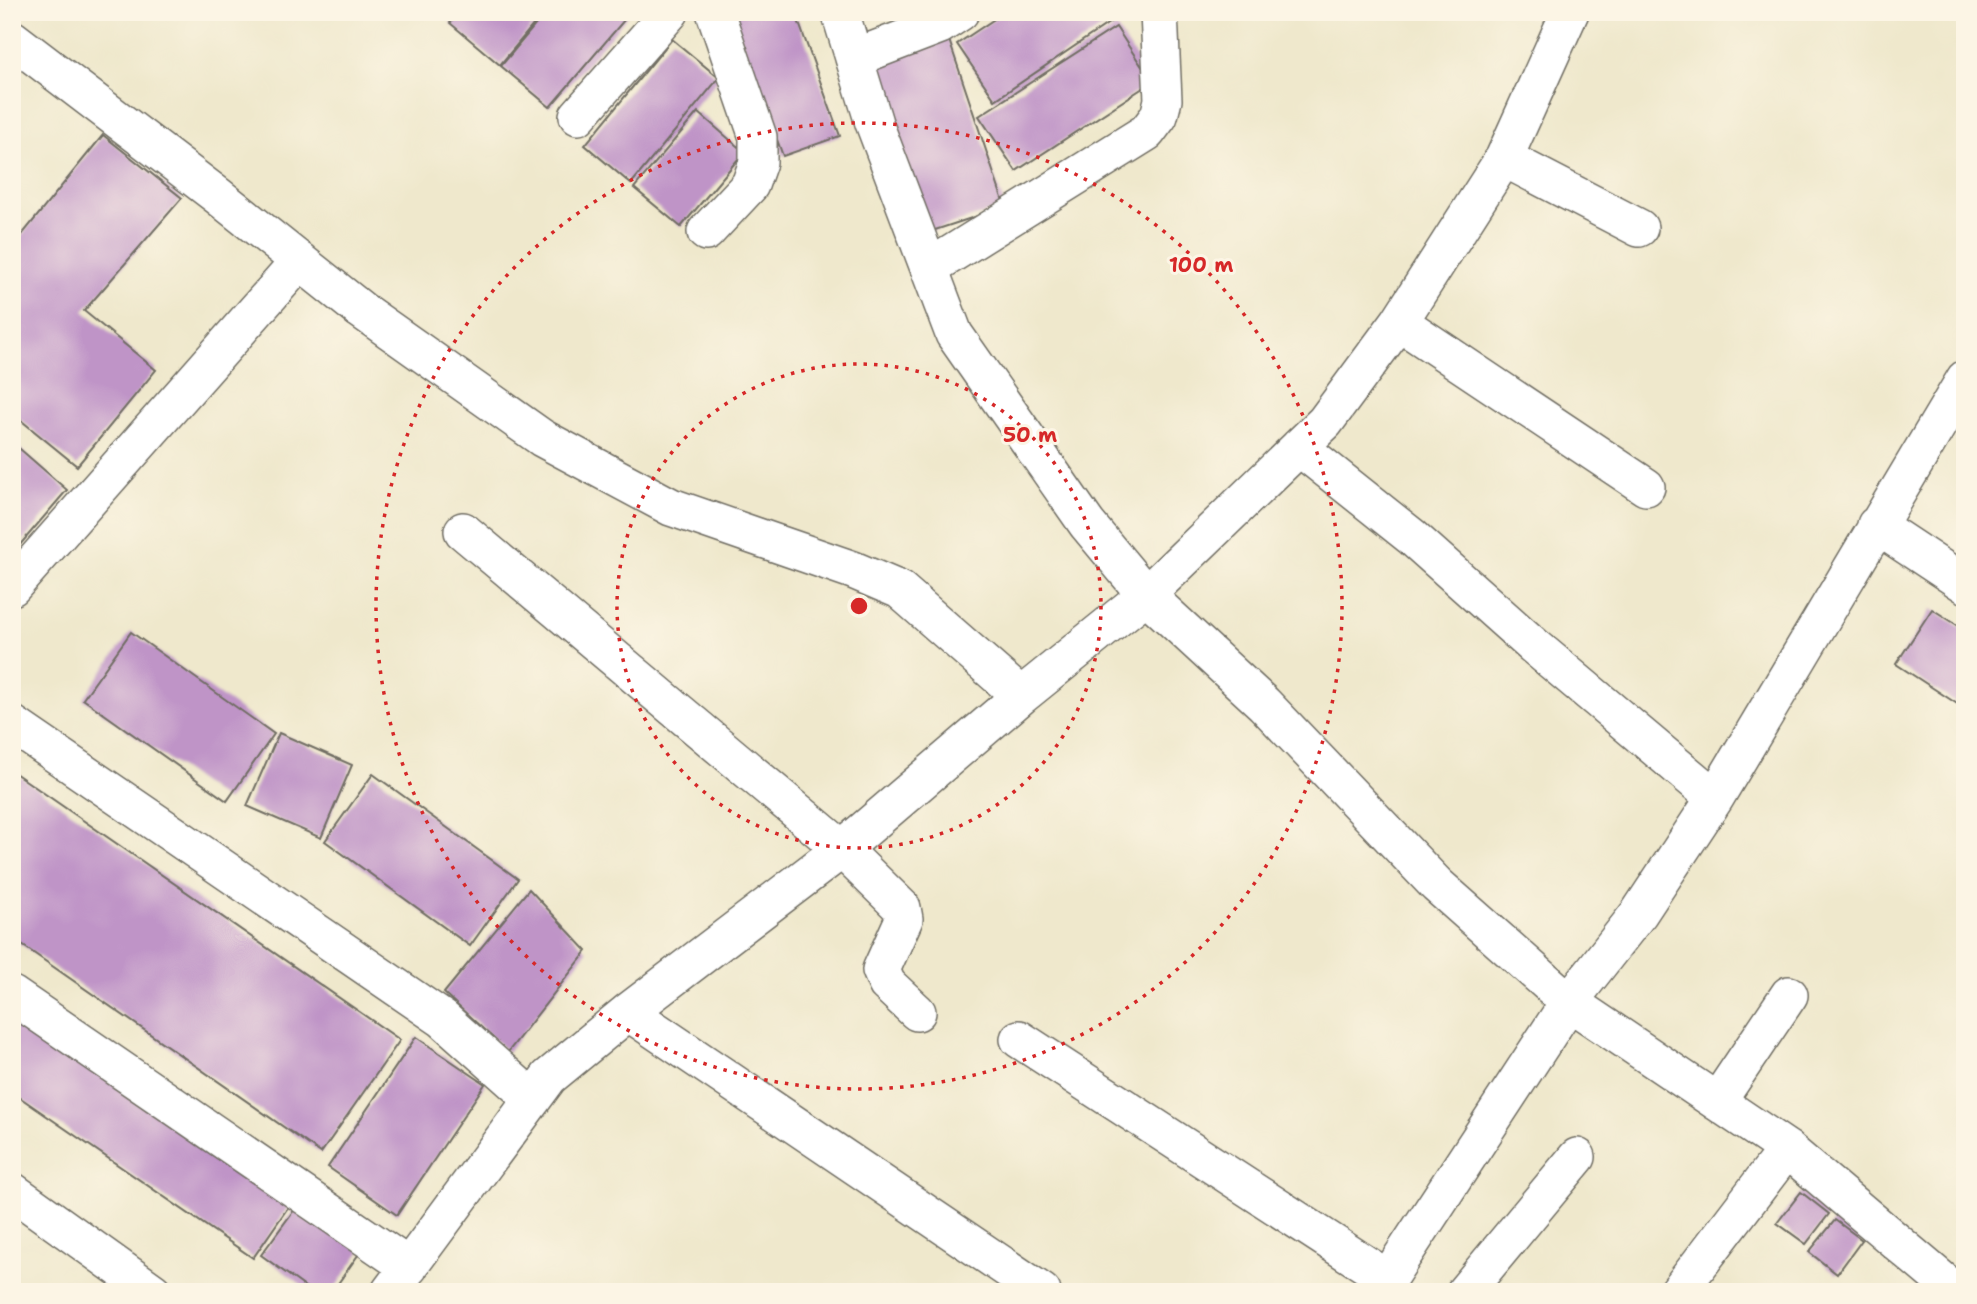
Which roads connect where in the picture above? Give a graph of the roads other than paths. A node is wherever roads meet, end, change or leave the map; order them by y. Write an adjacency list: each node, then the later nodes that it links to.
1 (670, 12): 9 (street)
2 (715, 12): 12 (street)
3 (840, 12): 8 (street)
4 (960, 12): 8 (street)
5 (1159, 12): 14 (street)
6 (1570, 12): 10 (street)
7 (12, 39): 13 (street)
8 (854, 58): 14 (street)
9 (578, 116)
10 (1504, 158): 11 (street); 15 (street)
11 (1639, 228)
12 (706, 232)
13 (300, 261): 22 (street); 24 (street)
14 (929, 268): 23 (street)
15 (1399, 322): 17 (street); 18 (street)
16 (1965, 379): 19 (street)
17 (1299, 447): 23 (street); 26 (street)
18 (1646, 487)
19 (1876, 526): 21 (street); 26 (street)
20 (463, 531): 27 (street)
21 (1965, 584)
22 (12, 587)
23 (1146, 595): 24 (street); 30 (street)
24 (1021, 696): 27 (street)
25 (12, 724): 34 (street)
26 (1715, 798): 30 (street)
27 (842, 849): 31 (street); 32 (street)
28 (12, 995): 39 (street)
29 (1788, 995): 35 (street)
30 (1569, 1002): 35 (street); 40 (street)
31 (628, 1012): 34 (street); 42 (street)
32 (917, 1012)
33 (1019, 1039): 40 (street)
34 (533, 1099): 39 (street)
35 (1717, 1102): 36 (street)
36 (1787, 1149): 44 (street); 45 (street)
37 (1577, 1157): 43 (street)
38 (12, 1191): 41 (street)
39 (400, 1279)
40 (1384, 1285)
41 (153, 1292)
42 (1042, 1292)
43 (1465, 1292)
44 (1678, 1292)
45 (1956, 1292)

